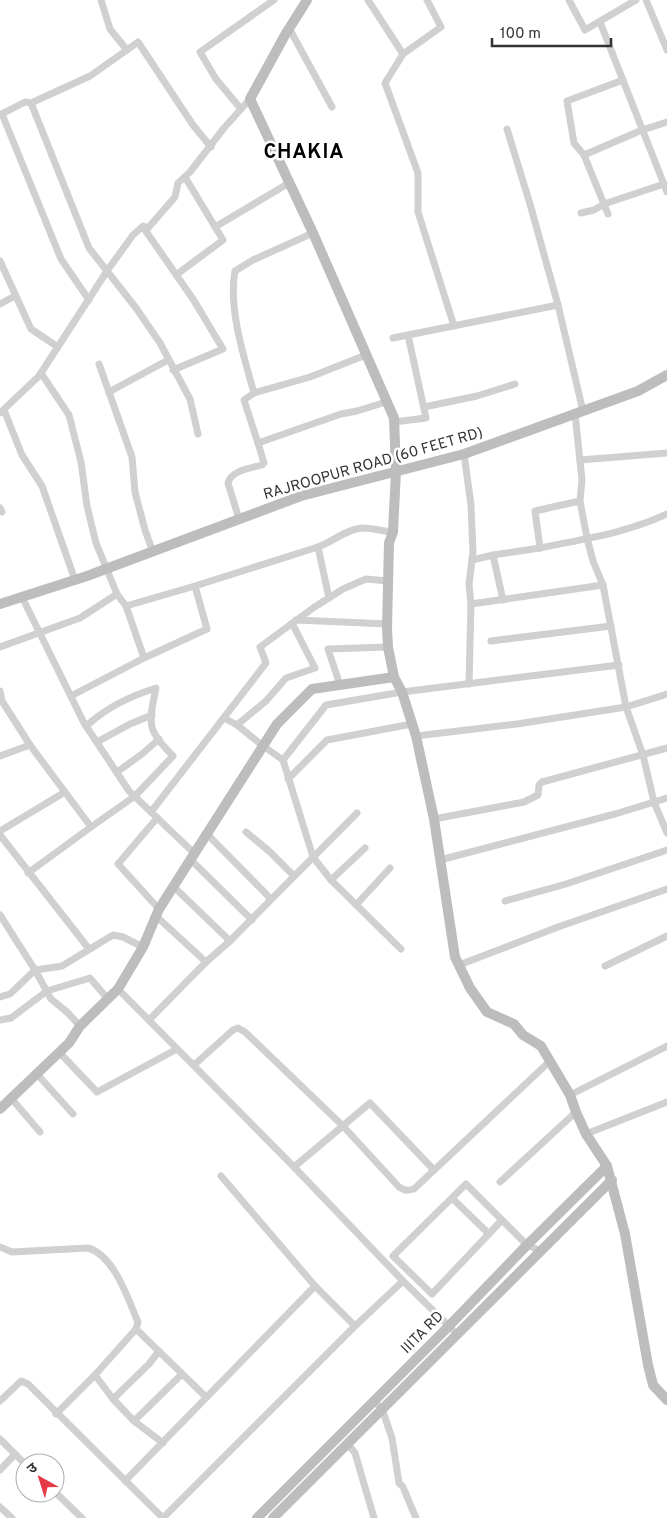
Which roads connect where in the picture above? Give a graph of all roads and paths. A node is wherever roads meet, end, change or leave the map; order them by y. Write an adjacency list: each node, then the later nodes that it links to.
1 (101, 0): 13 (street)
2 (274, 0): 20 (street)
3 (307, 0): 12 (street)
4 (368, 0): 15 (street)
5 (426, 0): 15 (street)
6 (568, 0): 11 (street)
7 (616, 0): 10 (street)
8 (636, 0): 10 (street)
9 (646, 0): 14 (street)
10 (621, 8): 11 (street)
11 (600, 22): 16 (street)
12 (289, 28): 17 (street); 19 (street)
13 (127, 50): 18 (street); 25 (street)
14 (667, 50)
15 (403, 54): 44 (street)
16 (623, 80): 24 (street); 26 (street)
17 (250, 99): 20 (street); 28 (street)
18 (31, 103): 21 (street); 38 (street)
19 (332, 106)
20 (241, 109): 25 (street)
21 (1, 114): 41 (street)
22 (667, 122): 24 (street)
23 (507, 129): 43 (street)
24 (642, 130): 26 (street); 29 (street)
25 (211, 146): 27 (street)
26 (584, 155): 31 (street)
27 (186, 177): 34 (street); 35 (street)
28 (289, 183): 35 (street); 36 (street)
29 (664, 184): 30 (street); 31 (street)
30 (667, 192)
31 (604, 204): 32 (street); 33 (street)
32 (580, 213)
33 (608, 214)
34 (143, 226): 38 (street); 39 (street)
35 (215, 227): 39 (street)
36 (313, 233): 48 (street); 56 (street)
37 (0, 261): 40 (street)
38 (107, 271): 41 (street); 49 (street)
39 (176, 275): 51 (street)
40 (15, 296): 42 (street); 47 (street)
41 (89, 300): 47 (street)
42 (0, 304)
43 (558, 305): 44 (street); 60 (street)
44 (454, 326): 45 (street)
45 (408, 335): 46 (street); 58 (street)
46 (393, 338)
47 (58, 347): 52 (street)
48 (366, 355): 56 (street); 57 (street)
49 (168, 360): 51 (street); 55 (street)
50 (99, 364): 55 (street)
51 (173, 370): 62 (street)
52 (41, 373): 59 (street); 78 (street)
53 (667, 375): 60 (street, RAJROOPUR ROAD (60 FEET RD))
54 (515, 384): 58 (street)
55 (109, 392): 75 (street)
56 (254, 394): 63 (street)
57 (386, 402): 61 (street); 63 (street)
58 (424, 407): 61 (street)
59 (2, 411): 79 (street)
60 (579, 413): 65 (street, RAJROOPUR ROAD (60 FEET RD)); 66 (street)
61 (394, 422): 67 (street)
62 (198, 434)
63 (258, 443): 70 (street)
64 (667, 453): 66 (street)
65 (464, 454): 67 (street, RAJROOPUR ROAD (60 FEET RD)); 77 (street)
66 (580, 460): 68 (street)
67 (396, 471): 70 (street, RAJROOPUR ROAD (60 FEET RD)); 71 (street)
68 (580, 502): 72 (street); 74 (street)
69 (667, 514): 72 (street)
70 (239, 519): 75 (street, RAJROOPUR ROAD (60 FEET RD))
71 (393, 532): 73 (street); 80 (street)
72 (588, 538): 74 (street); 81 (street)
73 (318, 546): 82 (street); 85 (street)
74 (540, 548): 76 (street)
75 (153, 552): 78 (street, RAJROOPUR ROAD (60 FEET RD))
76 (493, 556): 77 (street); 87 (street)
77 (472, 560): 88 (street)
78 (107, 569): 79 (street, RAJROOPUR ROAD (60 FEET RD)); 83 (street)
79 (75, 580): 84 (street, RAJROOPUR ROAD (60 FEET RD))
80 (388, 581): 85 (street); 91 (street)
81 (603, 585): 87 (street); 92 (street)
82 (195, 586): 89 (street); 97 (street)
83 (117, 594): 89 (street); 93 (street)
84 (22, 597): 86 (street, RAJROOPUR ROAD (60 FEET RD)); 93 (street)
85 (329, 598): 90 (street)
86 (2, 600)
87 (503, 600): 88 (street)
88 (471, 604): 100 (street)
89 (126, 606): 97 (street)
90 (294, 622): 91 (street); 108 (street); 110 (street)
91 (387, 624): 96 (street)
92 (610, 626): 94 (street); 98 (street)
93 (39, 633): 95 (street); 105 (street)
94 (491, 641)
95 (0, 647)
96 (388, 647): 99 (street); 101 (street)
97 (144, 658): 105 (street)
98 (619, 665): 100 (street); 106 (street)
99 (394, 677): 101 (street); 103 (street)
100 (469, 684): 103 (street)
101 (340, 685): 116 (street)
102 (0, 691): 115 (street)
103 (402, 692): 109 (street); 120 (street)
104 (667, 694): 106 (street)
105 (71, 696): 111 (street)
106 (626, 707): 112 (street); 118 (street)
107 (152, 715): 111 (street); 113 (street); 114 (street)
108 (224, 718): 110 (street); 128 (street)
109 (412, 724): 112 (street); 122 (street)
110 (238, 725): 116 (street)
111 (86, 726): 114 (street)
112 (416, 736): 129 (street)
113 (159, 739): 121 (street); 124 (street)
114 (97, 742): 121 (street)
115 (30, 745): 119 (street); 123 (street)
116 (263, 746): 120 (street); 134 (street)
117 (667, 748): 118 (street)
118 (643, 755): 126 (street); 129 (street)
119 (0, 756)
120 (284, 760): 122 (street)
121 (117, 772): 124 (street)
122 (288, 779): 139 (street)
123 (65, 792): 130 (street); 131 (street)
124 (134, 796): 128 (street); 130 (street)
125 (667, 798): 126 (street)
126 (654, 802): 133 (street); 140 (street)
127 (357, 813): 139 (street)
128 (154, 815): 138 (street); 150 (street)
129 (434, 819): 140 (street)
130 (91, 827): 142 (street)
131 (0, 831)
132 (246, 832): 143 (street)
133 (667, 833)
134 (207, 834): 138 (street); 147 (street)
135 (0, 835): 142 (street)
136 (365, 848): 144 (street)
137 (667, 850): 148 (street)
138 (193, 856): 145 (street); 152 (street)
139 (313, 857): 143 (street); 144 (street)
140 (440, 860): 159 (street)
141 (390, 868): 149 (street)
142 (28, 873): 156 (street)
143 (294, 876): 147 (street)
144 (331, 880): 149 (street)
145 (173, 886): 150 (street); 154 (street)
146 (667, 889): 159 (street)
147 (271, 899): 152 (street)
148 (505, 901)
149 (356, 905): 157 (street)
150 (158, 912): 155 (street); 158 (street)
151 (0, 915): 161 (street)
152 (252, 920): 154 (street)
153 (667, 936): 160 (street)
154 (230, 942): 158 (street)
155 (144, 947): 156 (street); 162 (street)
156 (89, 949): 161 (street)
157 (401, 949)
158 (206, 962): 167 (street)
159 (459, 965): 172 (street)
160 (605, 966)
161 (34, 970): 163 (street); 164 (street)
162 (118, 989): 165 (street); 167 (street)
163 (46, 992): 165 (street); 166 (street); 168 (street)
164 (0, 997)
165 (107, 998): 168 (street)
166 (0, 1020)
167 (149, 1020): 170 (street)
168 (80, 1026): 171 (street)
169 (667, 1046): 175 (street)
170 (177, 1049): 171 (street); 173 (street)
171 (60, 1052): 174 (street)
172 (550, 1061): 175 (street); 186 (street)
173 (194, 1065): 181 (street); 185 (street)
174 (36, 1073): 176 (street); 180 (street)
175 (570, 1096): 179 (street)
176 (11, 1098): 178 (street); 182 (street)
177 (667, 1102): 183 (street)
178 (0, 1109)
179 (576, 1112): 183 (street); 189 (street)
180 (73, 1114)
181 (343, 1126): 185 (street); 186 (street); 186 (street)
182 (40, 1132)
183 (586, 1134): 184 (street)
184 (607, 1166): 188 (street); 193 (street, IIITA RD)
185 (294, 1167): 196 (street)
186 (434, 1170)
187 (221, 1176): 197 (street)
188 (612, 1180): 195 (street, IIITA RD); 207 (street)
189 (500, 1182)
190 (452, 1199): 191 (street); 192 (street); 192 (street)
191 (502, 1220): 192 (street); 193 (street)
192 (489, 1234)
193 (527, 1245): 195 (street); 199 (street, IIITA RD)
194 (0, 1247): 200 (street)
195 (541, 1251): 201 (street, IIITA RD)
196 (403, 1281): 198 (street); 199 (street)
197 (315, 1286): 198 (street); 205 (street)
198 (355, 1326): 225 (street)
199 (449, 1326): 201 (street); 209 (street, IIITA RD)
200 (136, 1329): 202 (street); 204 (street)
201 (457, 1335): 210 (street, IIITA RD)
202 (159, 1351): 203 (street); 206 (street)
203 (182, 1374): 205 (street); 212 (street)
204 (95, 1375): 206 (street); 211 (street)
205 (206, 1397): 214 (street)
206 (113, 1400): 212 (street)
207 (667, 1400)
208 (0, 1401): 211 (street)
209 (374, 1401): 210 (street); 217 (street, IIITA RD)
210 (382, 1409): 215 (street, IIITA RD); 229 (street)
211 (56, 1414): 220 (street)
212 (134, 1421): 214 (street)
213 (0, 1439): 216 (street)
214 (163, 1443): 220 (street)
215 (348, 1444): 218 (street, IIITA RD); 228 (street)
216 (15, 1454): 219 (street)
217 (314, 1462): 218 (street); 226 (street, IIITA RD)
218 (322, 1469): 227 (street, IIITA RD)
219 (0, 1470)
220 (125, 1481): 225 (street)
221 (65, 1502): 224 (street)
222 (0, 1507): 223 (street)
223 (12, 1518)
224 (82, 1518)
225 (163, 1518)
226 (257, 1518)
227 (273, 1518)
228 (374, 1518)
229 (416, 1518)

